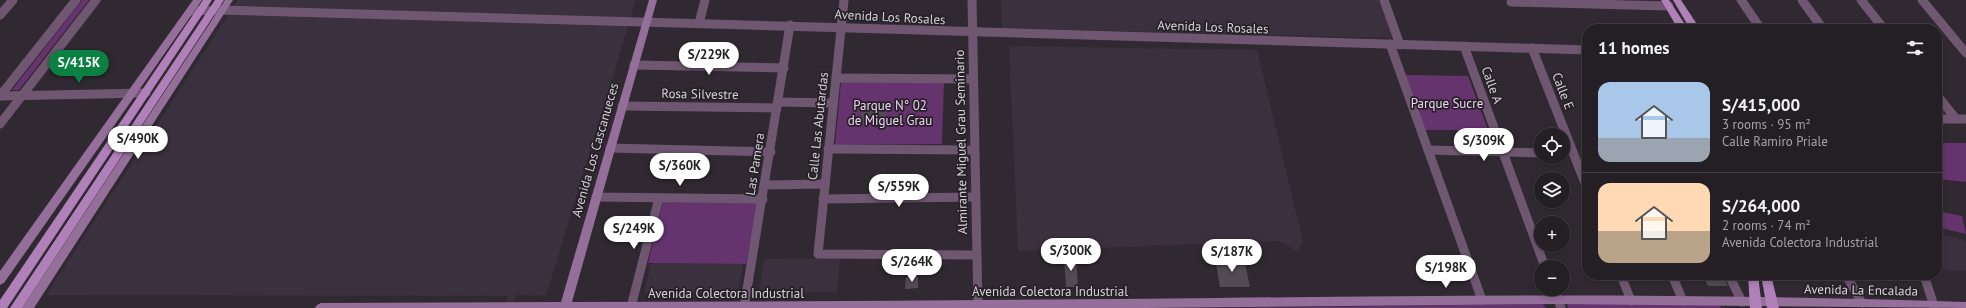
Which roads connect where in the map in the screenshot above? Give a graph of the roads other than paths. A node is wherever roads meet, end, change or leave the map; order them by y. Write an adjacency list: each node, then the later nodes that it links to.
1 (13, 0): 25 (street)
2 (76, 0): 50 (street)
3 (96, 0): 51 (street)
4 (198, 0): 24 (main road)
5 (208, 0): 23 (main road)
6 (229, 0): 22 (main road)
7 (653, 0): 26 (main road, Avenida Los Cascanueces)
8 (705, 0): 27 (street)
9 (844, 0): 36 (street, Calle Las Abutardas)
10 (972, 0): 37 (street, Almirante Miguel Grau Seminario)
11 (1384, 0): 39 (street)
12 (1676, 0): 29 (main road)
13 (1741, 0): 30 (street)
14 (1802, 0): 31 (street)
15 (1862, 0): 32 (street)
16 (1922, 0): 33 (street)
17 (1535, 1): 18 (street); 19 (street)
18 (1511, 2)
19 (1591, 2): 20 (street)
20 (1641, 2): 21 (street)
21 (1667, 3): 28 (main road)
22 (219, 7): 23 (street, Avenida Los Rosales); 26 (street, Avenida Los Rosales); 78 (main road); 105 (main road)
23 (202, 10): 24 (street, Avenida Los Rosales); 49 (main road)
24 (191, 11): 48 (main road)
25 (0, 15)
26 (647, 22): 27 (street, Avenida Los Rosales); 44 (main road, Avenida Los Cascanueces)
27 (699, 23): 35 (street, Avenida Los Rosales)
28 (1680, 24)
29 (1692, 24)
30 (1758, 24)
31 (1819, 24)
32 (1880, 24)
33 (1942, 24)
34 (1942, 24): 43 (street)
35 (790, 25): 36 (street, Avenida Los Rosales); 45 (street, Las Pamera)
36 (841, 27): 37 (street, Avenida Los Rosales); 46 (street, Calle Las Abutardas)
37 (972, 33): 38 (street, Avenida Los Rosales); 47 (street, Almirante Miguel Grau Seminario)
38 (1390, 44): 39 (street, Avenida Los Rosales); 63 (street)
39 (1400, 44): 40 (street, Avenida Los Rosales)
40 (1464, 46): 41 (street, Avenida Los Rosales); 65 (street, Calle A)
41 (1532, 48): 42 (street, Avenida Los Rosales); 68 (street, Calle E)
42 (1582, 50)
43 (1966, 53)
44 (634, 65): 45 (street); 55 (main road, Avenida Los Cascanueces)
45 (784, 68): 54 (street, Las Pamera)
46 (836, 78): 47 (street); 53 (street, Calle Las Abutardas)
47 (973, 79): 62 (street, Almirante Miguel Grau Seminario)
48 (132, 93): 49 (street); 51 (street); 81 (main road)
49 (146, 94): 77 (main road)
50 (0, 96): 51 (street)
51 (22, 96): 59 (street)
52 (1942, 101): 57 (street)
53 (833, 103): 54 (street, Rosa Silvestre); 61 (street, Calle Las Abutardas)
54 (778, 105): 55 (street, Rosa Silvestre); 64 (street, Las Pamera)
55 (622, 106): 60 (main road, Avenida Los Cascanueces)
56 (1942, 119): 57 (street)
57 (1956, 119): 58 (street)
58 (1966, 119)
59 (0, 124)
60 (610, 148): 64 (street); 72 (main road, Avenida Los Cascanueces)
61 (828, 149): 62 (street); 70 (street, Calle Las Abutardas)
62 (974, 150): 73 (street, Almirante Miguel Grau Seminario)
63 (1428, 150): 65 (street); 90 (street)
64 (771, 152): 71 (street, Las Pamera)
65 (1503, 152): 66 (street); 80 (street, Calle A)
66 (1534, 153)
67 (1570, 154): 68 (street)
68 (1574, 154): 69 (street, Calle E)
69 (1582, 175)
70 (825, 184): 71 (street); 76 (street, Calle Las Abutardas)
71 (766, 185): 75 (street, Las Pamera)
72 (596, 197): 74 (street); 108 (main road, Avenida Los Cascanueces)
73 (975, 197): 76 (street); 79 (street, Almirante Miguel Grau Seminario)
74 (659, 198): 75 (street); 100 (street)
75 (763, 199): 109 (street, Las Pamera)
76 (823, 199): 79 (street, Calle Las Abutardas)
77 (60, 221): 78 (main road); 103 (main road)
78 (72, 222): 104 (main road)
79 (976, 255): 101 (street, Almirante Miguel Grau Seminario)
80 (1542, 260)
81 (0, 280)
82 (1623, 280): 91 (street)
83 (1674, 280): 92 (street)
84 (1731, 280): 93 (street)
85 (1754, 280): 95 (main road)
86 (1767, 280): 96 (main road)
87 (1849, 280): 94 (street)
88 (1926, 280): 99 (street)
89 (1557, 299): 90 (main road, Avenida Colectora Industrial); 91 (main road, Avenida Colectora Industrial)
90 (1482, 300): 98 (main road, Avenida Colectora Industrial)
91 (1631, 301): 92 (main road, Avenida Colectora Industrial)
92 (1683, 301): 93 (main road, Avenida Colectora Industrial)
93 (1742, 302): 95 (main road, Avenida Colectora Industrial)
94 (1862, 302): 96 (main road, Avenida La Encalada); 99 (main road, Avenida La Encalada)
95 (1756, 305): 96 (main road, Avenida La Encalada)
96 (1772, 305)
97 (1171, 306): 98 (main road, Avenida Colectora Industrial); 101 (main road, Avenida Colectora Industrial)
98 (1188, 306)
99 (1934, 306): 102 (main road, Avenida La Encalada)
100 (632, 307): 108 (main road, Avenida Colectora Industrial); 109 (main road, Avenida Colectora Industrial)
101 (978, 307): 109 (main road, Avenida Colectora Industrial)
102 (1966, 307)
103 (1, 308)
104 (16, 308)
105 (28, 308)
106 (321, 308): 107 (main road, Avenida Colectora Industrial)
107 (552, 308): 108 (main road, Avenida Colectora Industrial)
108 (565, 308)
109 (744, 308)

